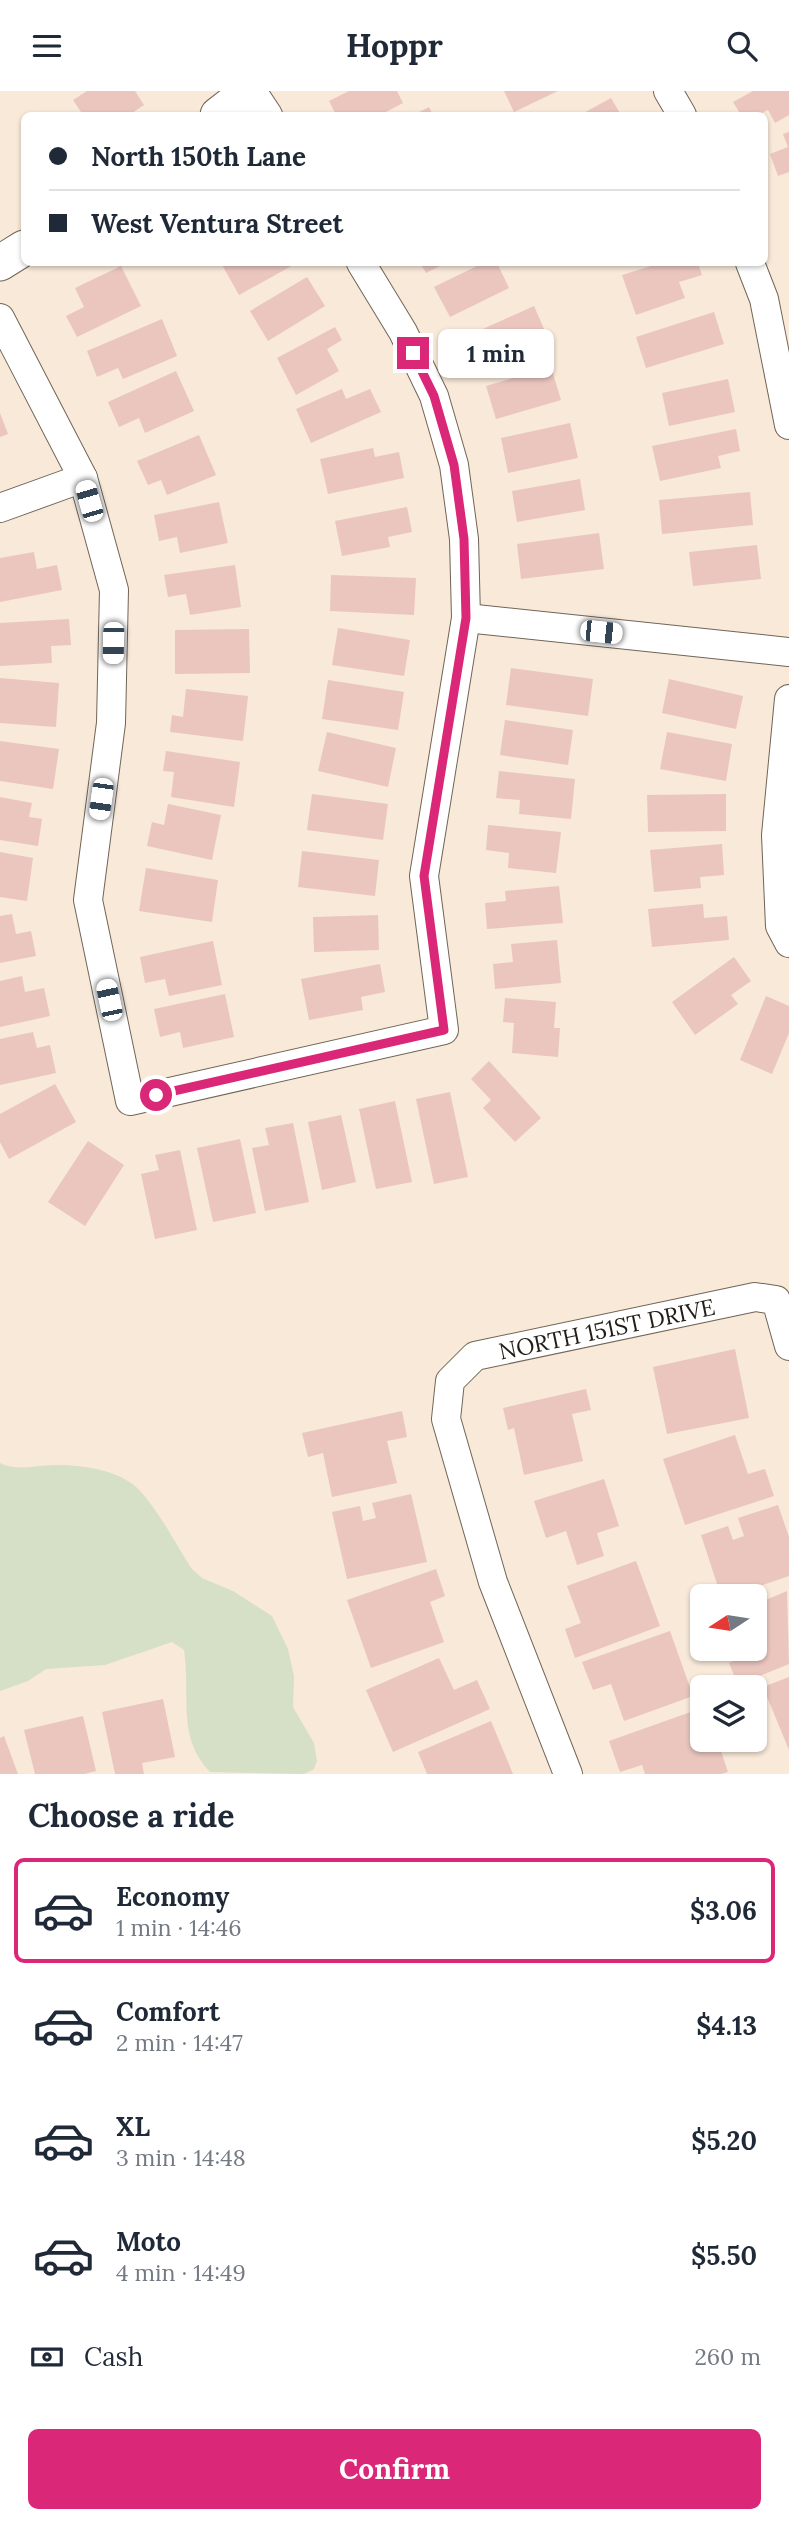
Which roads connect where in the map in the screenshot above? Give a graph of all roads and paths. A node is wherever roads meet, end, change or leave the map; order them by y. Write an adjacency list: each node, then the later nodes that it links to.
1 (250, 91): 3 (street); 4 (street)
2 (668, 91): 5 (street)
3 (222, 112)
4 (266, 112)
5 (680, 112)
6 (21, 250): 7 (street)
7 (0, 263)
8 (362, 266): 14 (street)
9 (751, 266): 11 (street)
10 (0, 317): 12 (street)
11 (789, 425)
12 (83, 478): 13 (street); 14 (street)
13 (0, 508)
14 (466, 618): 15 (street)
15 (789, 652)
16 (789, 699): 17 (street)
17 (789, 943)
18 (789, 1346): 19 (street, NORTH 151ST DRIVE)
19 (568, 1774)

